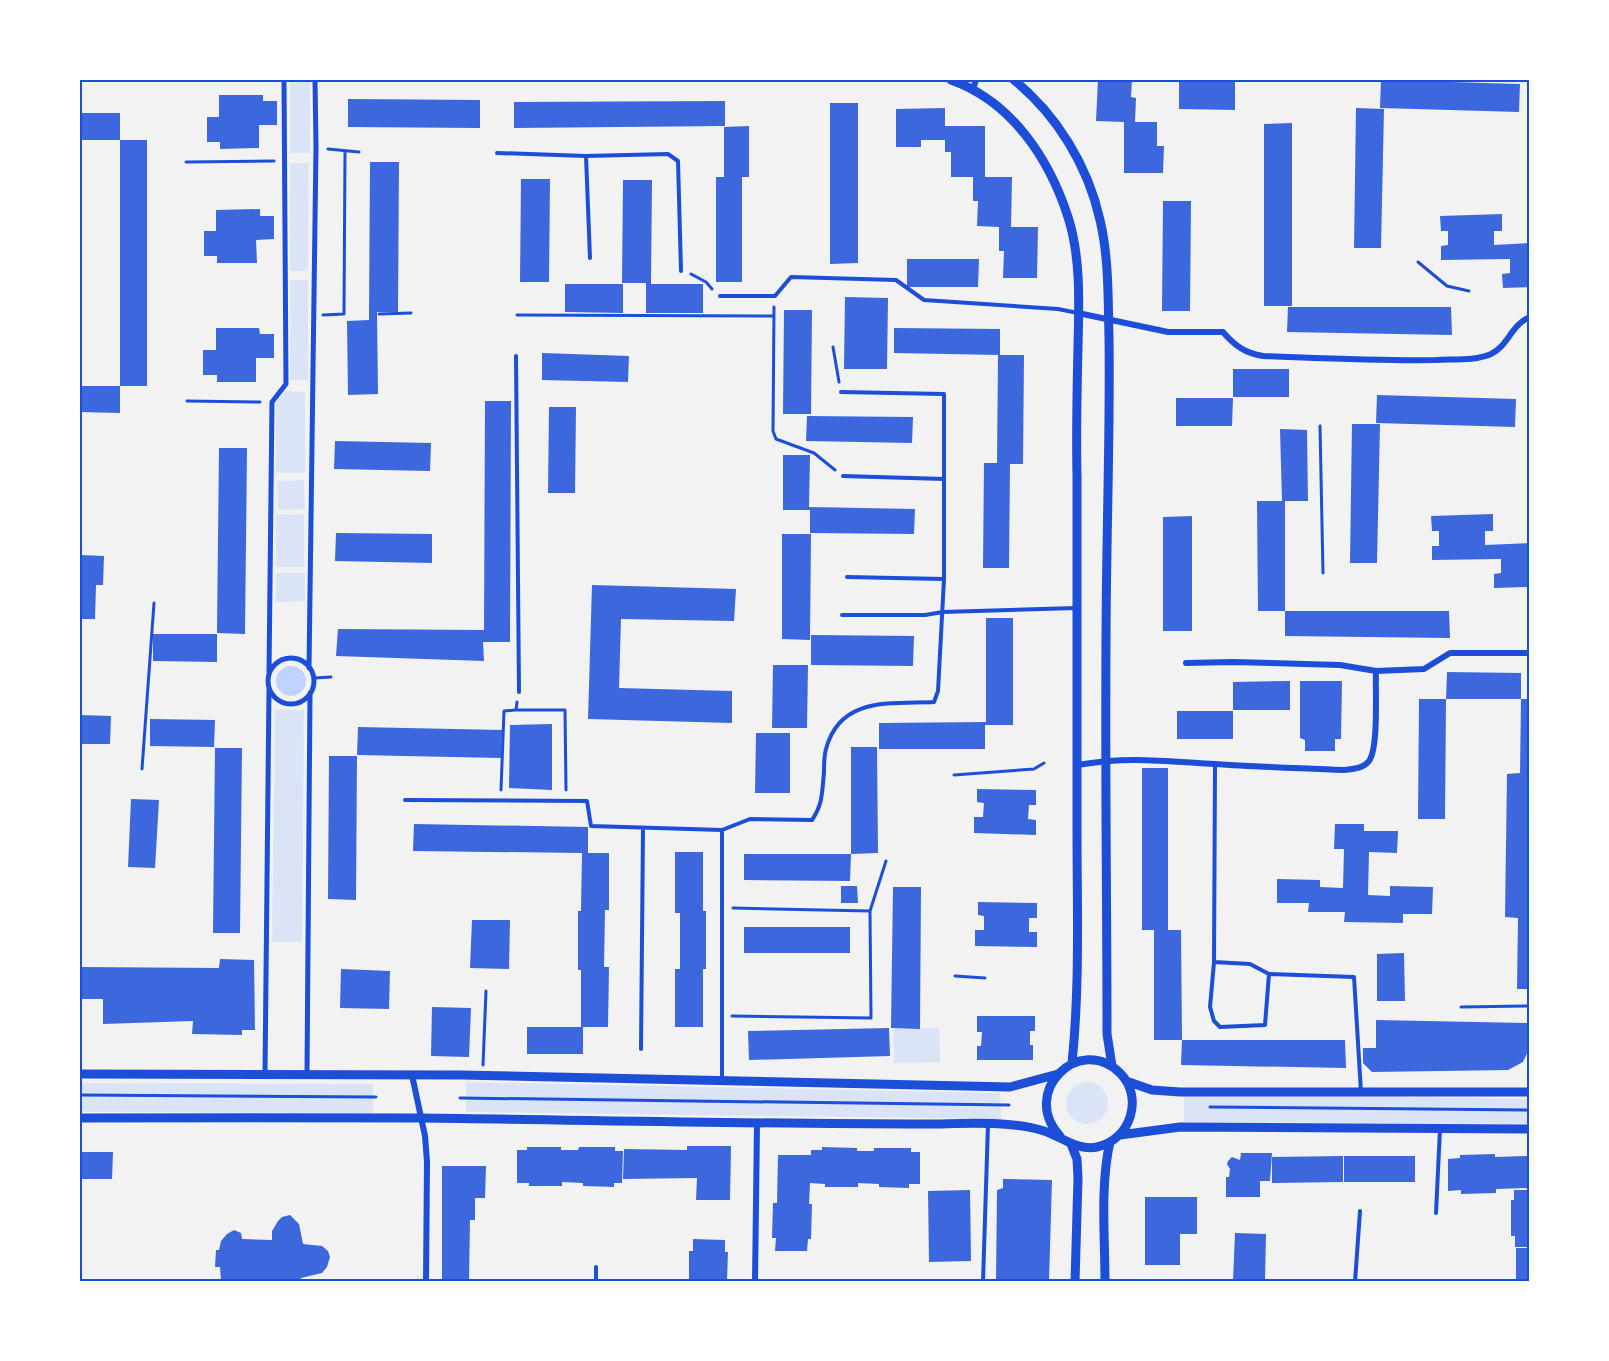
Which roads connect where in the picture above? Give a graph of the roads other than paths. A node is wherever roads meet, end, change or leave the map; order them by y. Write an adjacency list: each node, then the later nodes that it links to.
1 (284, 80): 27 (street)
2 (315, 80): 25 (street)
3 (951, 80): 5 (street)
4 (1014, 80): 13 (street)
5 (975, 84): 11 (street)
6 (497, 153): 7 (lane)
7 (586, 156): 8 (lane); 9 (lane)
8 (590, 258)
9 (681, 271)
10 (720, 296): 11 (lane)
11 (1078, 313): 13 (street); 20 (street)
12 (1530, 317): 13 (street)
13 (1108, 321): 31 (street)
14 (516, 356): 29 (lane)
15 (841, 392): 17 (lane)
16 (843, 476): 17 (lane)
17 (944, 479): 19 (lane)
18 (847, 577): 19 (lane)
19 (944, 579): 21 (lane)
20 (1077, 608): 21 (lane); 33 (street)
21 (943, 612): 22 (lane); 36 (lane)
22 (842, 615)
23 (1530, 652): 26 (street)
24 (1186, 663): 26 (street)
25 (309, 668): 27 (street); 30 (street)
26 (1376, 670): 32 (street)
27 (269, 673): 28 (street)
28 (269, 689): 30 (street); 44 (street)
29 (519, 692)
30 (310, 693): 42 (street)
31 (1107, 760): 32 (street); 33 (street); 41 (street)
32 (1215, 764): 37 (lane)
33 (1077, 765): 40 (street)
34 (405, 800): 35 (lane)
35 (643, 828): 36 (lane); 39 (lane)
36 (722, 830): 47 (lane)
37 (1214, 962): 38 (lane); 38 (lane)
38 (1269, 974): 49 (lane)
39 (641, 1049)
40 (1072, 1063): 41 (street); 45 (street)
41 (1112, 1066): 48 (street)
42 (307, 1073): 44 (street); 46 (street)
43 (80, 1074): 44 (street)
44 (265, 1074)
45 (1058, 1074): 47 (street); 58 (street)
46 (412, 1075): 47 (street); 52 (street)
47 (722, 1080)
48 (1126, 1081): 49 (street); 57 (street)
49 (1361, 1092): 50 (street)
50 (1530, 1092)
51 (80, 1118): 52 (street)
52 (422, 1118): 53 (street); 64 (street)
53 (757, 1124): 54 (street); 66 (street)
54 (988, 1124): 58 (street); 67 (lane)
55 (1440, 1128): 56 (street); 57 (street); 62 (lane)
56 (1530, 1129)
57 (1120, 1135): 59 (street)
58 (1060, 1136): 60 (street)
59 (1110, 1142): 60 (street); 69 (street)
60 (1071, 1143): 68 (street)
61 (1359, 1211): 70 (lane)
62 (1436, 1213)
63 (596, 1267): 65 (lane)
64 (426, 1281)
65 (596, 1281)
66 (755, 1281)
67 (983, 1281)
68 (1075, 1281)
69 (1105, 1281)
70 (1356, 1281)

